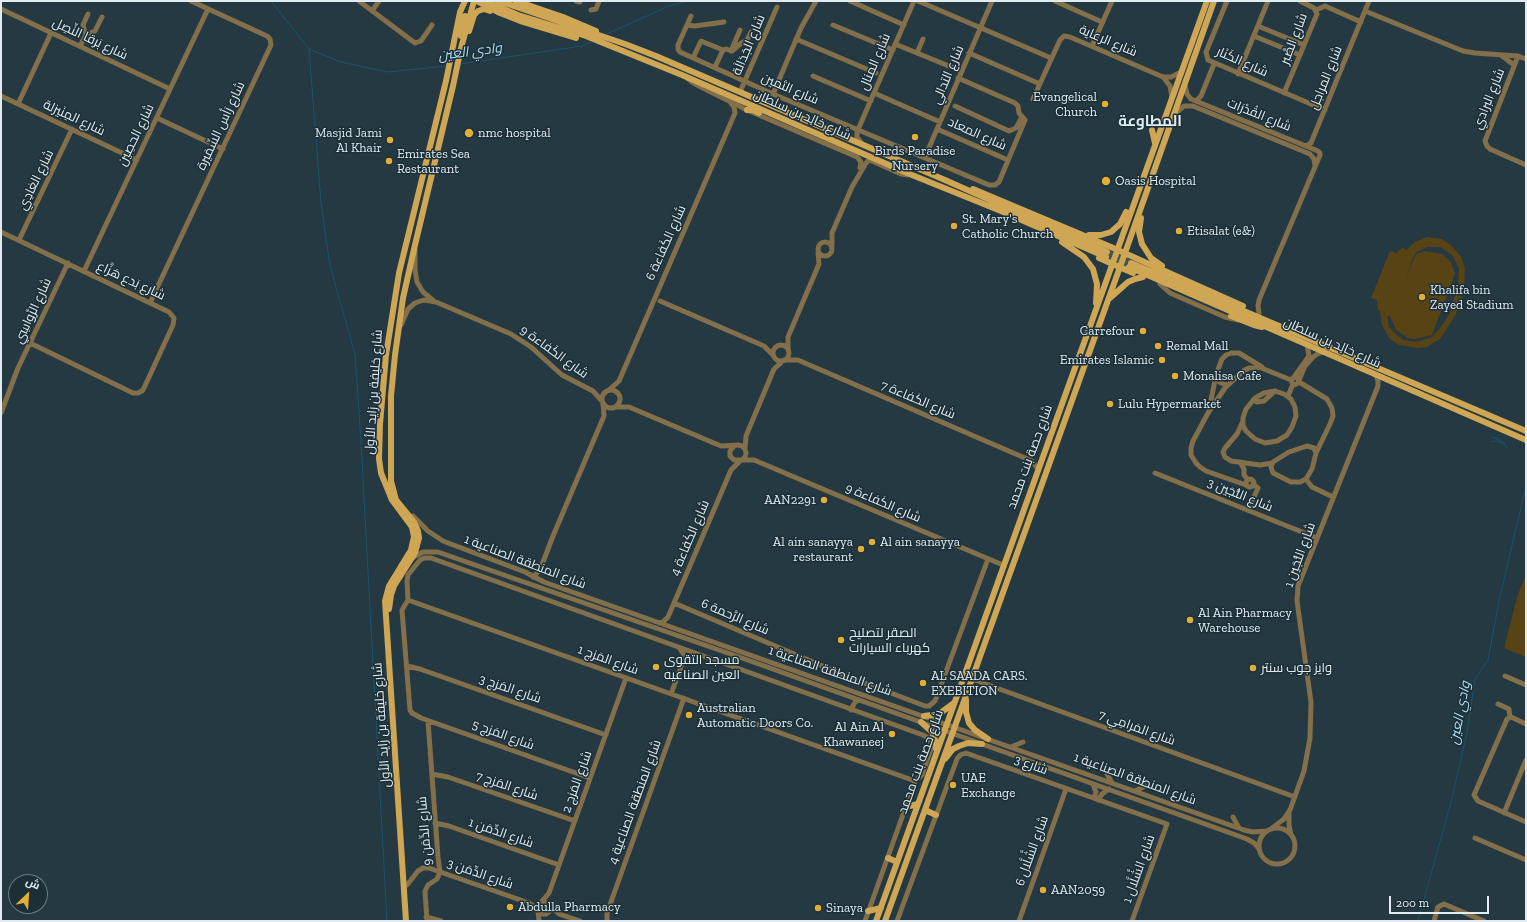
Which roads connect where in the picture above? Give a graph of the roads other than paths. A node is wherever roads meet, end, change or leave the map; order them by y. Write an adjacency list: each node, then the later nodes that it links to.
1 (191, 1): 30 (street, شارع رَأس السِّمَيرة)
2 (359, 1): 33 (street)
3 (380, 1): 33 (street)
4 (458, 1): 35 (main road)
5 (464, 1): 35 (main road, شارع خليفة بن زايد الأول)
6 (470, 1): 59 (main road)
7 (474, 1): 59 (main road, شارع خليفة بن زايد الأول)
8 (477, 1): 39 (main road)
9 (486, 1): 44 (main road, شارع خالِد بن سلطان)
10 (499, 1): 44 (main road, شارع خالِد بن سلطان)
11 (516, 1): 28 (main road)
12 (522, 1): 28 (main road)
13 (599, 1): 31 (street)
14 (816, 1): 55 (street)
15 (850, 1): 47 (street)
16 (914, 1): 47 (street, شارع المنال)
17 (918, 1): 49 (street)
18 (992, 1): 49 (street, شارع التدالي)
19 (1054, 1): 41 (street)
20 (1112, 1): 41 (street)
21 (1207, 1): 77 (main road, شارع حصة بنت محمد)
22 (1214, 1): 86 (main road, شارع حصة بنت محمد)
23 (1227, 1): 73 (street, شارع الكَنَار)
24 (1268, 1): 48 (street)
25 (1300, 1): 32 (street, شارع الصَّبر)
26 (1369, 1): 34 (street, شارع المراجل)
27 (777, 7): 84 (street, شارع الجَدَالَة)
28 (534, 8): 44 (main road)
29 (1, 9): 52 (street, شارع بَرقا النِّصِل)
30 (208, 9): 87 (street, شارع الحصِين); 121 (street, شارع رَأس السِّمَيرة)
31 (591, 10)
32 (1316, 10): 42 (street); 61 (street, شارع الصَّبر)
33 (372, 11): 43 (street)
34 (1366, 11): 42 (street, شارع المراجل); 68 (street)
35 (460, 12): 193 (main road, شارع خليفة بن زايد الأول)
36 (88, 14): 53 (street)
37 (691, 16): 45 (street, شارع الثمين)
38 (102, 17): 53 (street)
39 (523, 22): 44 (main road); 59 (main road)
40 (724, 22): 45 (street)
41 (1102, 22): 60 (street)
42 (1361, 22): 103 (street, شارع المراجل)
43 (432, 25)
44 (560, 25): 80 (main road, شارع خالِد بن سلطان); 88 (main road, شارع خالِد بن سلطان)
45 (687, 25): 70 (street, شارع الثمين)
46 (833, 25): 63 (street)
47 (904, 25): 57 (street, شارع المنال)
48 (1258, 26): 54 (street); 61 (street)
49 (980, 28): 66 (street, شارع التدالي); 71 (street)
50 (740, 30): 64 (street)
51 (751, 32): 64 (street)
52 (51, 33): 58 (street, شارع بَرقا النِّصِل); 99 (street)
53 (87, 33): 58 (street)
54 (1254, 36): 67 (street); 79 (street)
55 (796, 39): 78 (street); 91 (street)
56 (923, 39): 65 (street)
57 (895, 44): 63 (street, شارع المنال); 65 (street)
58 (80, 46): 87 (street, شارع بَرقا النِّصِل)
59 (461, 46): 141 (main road, شارع خليفة بن زايد الأول)
60 (1092, 46): 71 (street, شارع الرعاية); 82 (street, شارع الرعاية)
61 (1304, 46): 67 (street, شارع الصَّبر)
62 (723, 50): 64 (street); 70 (street); 75 (street)
63 (892, 50): 89 (street, شارع المنال)
64 (731, 51)
65 (917, 53): 76 (street)
66 (969, 53): 76 (street, شارع التدالي); 85 (street)
67 (1300, 55): 90 (street, شارع الصَّبر)
68 (1499, 55): 69 (street, شارع البرادي); 74 (street, شارع البرادي)
69 (1518, 56): 72 (street, شارع البرادي); 74 (street, شارع البرادي)
70 (693, 58): 75 (street, شارع الثمين)
71 (1051, 58): 85 (street, شارع الرعاية)
72 (1526, 59)
73 (1214, 64): 79 (street, شارع الكَنَار); 93 (street)
74 (1514, 65): 126 (street, شارع البرادي)
75 (715, 67): 84 (street, شارع الثمين)
76 (961, 71): 83 (street, شارع التدالي)
77 (1181, 72): 82 (street); 94 (main road, شارع حصة بنت محمد)
78 (876, 73)
79 (1238, 74): 90 (street, شارع الكَنَار)
80 (682, 75): 98 (street); 110 (main road, شارع خالِد بن سلطان)
81 (813, 76): 96 (street)
82 (1163, 77): 94 (street)
83 (958, 78): 107 (street); 109 (street, شارع التدالي)
84 (745, 82): 88 (street, شارع الجَدَالَة); 91 (street, شارع الثمين)
85 (1040, 84): 95 (street, شارع الرعاية)
86 (1185, 85): 97 (street); 106 (main road, شارع حصة بنت محمد)
87 (170, 89): 108 (street, شارع الحصِين)
88 (740, 92): 115 (main road, شارع خالِد بن سلطان)
89 (874, 93): 96 (street, شارع المنال); 109 (street)
90 (1284, 93): 103 (street, شارع الكَنَار)
91 (773, 94): 113 (street, شارع الثمين)
92 (1, 96): 99 (street, شارع المِنَيزلة)
93 (1201, 96): 97 (street); 100 (street)
94 (1172, 97): 117 (main road, شارع حصة بنت محمد)
95 (1033, 99)
96 (871, 100): 113 (street, شارع المنال)
97 (1196, 101): 100 (street, شارع القُدْرَات)
98 (731, 103): 102 (street); 105 (street)
99 (18, 104): 111 (street, شارع المِنَيزلة)
100 (1203, 104): 104 (street, شارع القُدْرَات)
101 (955, 106): 107 (street)
102 (747, 110): 105 (street); 110 (main road); 128 (street)
103 (1325, 110): 118 (street, شارع المراجل)
104 (1213, 111): 106 (street, شارع القُدْرَات); 120 (street, شارع القُدْرَات); 122 (street, شارع القُدْرَات)
105 (735, 113): 181 (street, شارع الكَفاءة 6)
106 (1175, 114): 134 (main road, شارع حصة بنت محمد)
107 (1022, 116): 125 (street, شارع الثمين)
108 (157, 118): 121 (street); 124 (street, شارع الحصِين)
109 (940, 122): 112 (street, شارع التدالي)
110 (794, 123): 116 (main road, شارع خالِد بن سلطان)
111 (72, 129): 124 (street, شارع المِنَيزلة); 138 (street, شارع الغادِي)
112 (937, 129): 123 (street, شارع التدالي); 125 (street, شارع المعاد)
113 (858, 130): 115 (street); 119 (street); 123 (street, شارع الثمين)
114 (1152, 130): 117 (main road)
115 (844, 136): 119 (main road, شارع خالِد بن سلطان)
116 (826, 137): 128 (street); 129 (main road, شارع خالِد بن سلطان)
117 (1156, 143): 132 (main road, شارع حصة بنت محمد)
118 (1311, 143): 120 (street); 122 (street)
119 (862, 144): 131 (main road, شارع خالِد بن سلطان)
120 (1306, 146): 122 (street, شارع القُدْرَات)
121 (223, 149): 157 (street, شارع رَأس السِّمَيرة)
122 (1313, 154): 127 (street); 127 (street)
123 (925, 157): 125 (street, شارع الثمين)
124 (137, 160): 151 (street, شارع الحصِين)
125 (1008, 160)
126 (1526, 165)
127 (1315, 166): 159 (street)
128 (860, 168): 130 (street)
129 (912, 175): 130 (street); 133 (main road, شارع خالِد بن سلطان)
130 (857, 178): 136 (street)
131 (956, 185): 133 (main road, شارع خالِد بن سلطان); 137 (main road)
132 (1139, 187): 137 (main road); 143 (main road, شارع حصة بنت محمد)
133 (952, 192): 140 (main road)
134 (1144, 201): 145 (main road, شارع حصة بنت محمد); 153 (main road)
135 (1, 232): 138 (street, شارع بَدع هَزَّاع)
136 (832, 233): 139 (street); 142 (street)
137 (1080, 234): 143 (main road)
138 (19, 240): 147 (street, شارع بَدع هَزَّاع)
139 (823, 242): 142 (street); 144 (street)
140 (1062, 242): 148 (main road); 158 (main road)
141 (415, 245): 156 (street, شارع الكَفاءة 9); 161 (main road, شارع خليفة بن زايد الأول)
142 (832, 246): 146 (street)
143 (1117, 249): 145 (main road); 148 (main road, شارع حصة بنت محمد)
144 (818, 252): 146 (street); 149 (street)
145 (1125, 253): 150 (main road, شارع حصة بنت محمد); 153 (main road)
146 (828, 256): 149 (street)
147 (68, 263): 151 (street, شارع بَدع هَزَّاع); 164 (street, شارع الرَّواسِي)
148 (1112, 263): 150 (main road); 158 (main road, شارع حصة بنت محمد)
149 (819, 264): 163 (street)
150 (1120, 267): 152 (main road); 155 (main road, شارع حصة بنت محمد)
151 (84, 271): 157 (street, شارع بَدع هَزَّاع)
152 (1143, 277): 155 (main road); 160 (main road)
153 (1202, 288): 159 (main road)
154 (660, 301): 166 (street)
155 (1108, 301): 261 (main road, شارع حصة بنت محمد)
156 (436, 302): 161 (street, شارع الكَفاءة 9); 186 (street, شارع الكَفاءة 9)
157 (150, 303): 164 (street, شارع بَدع هَزَّاع)
158 (1097, 306): 212 (main road, شارع حصة بنت محمد)
159 (1259, 313): 162 (main road)
160 (1266, 326): 162 (main road, شارع خالِد بن سلطان); 165 (main road, شارع خالِد بن سلطان)
161 (399, 329): 188 (main road, شارع خليفة بن زايد الأول)
162 (1289, 330): 201 (main road, شارع خالِد بن سلطان)
163 (788, 337): 167 (street); 168 (street)
164 (30, 343): 196 (street, شارع الرَّواسِي)
165 (1307, 344): 169 (main road, شارع خالِد بن سلطان); 174 (street)
166 (764, 346): 167 (street); 170 (street)
167 (778, 346): 168 (street); 170 (street)
168 (788, 351): 172 (street, شارع الكَفاءة 7); 173 (street)
169 (1325, 352): 174 (street); 178 (main road, شارع خالِد بن سلطان)
170 (773, 355): 173 (street); 176 (street)
171 (1248, 358): 175 (street); 177 (street); 179 (street)
172 (798, 360): 173 (street, شارع الكَفاءة 7); 214 (street, شارع الكَفاءة 7)
173 (784, 361): 176 (street)
174 (1304, 365): 182 (street)
175 (1249, 368): 177 (street); 183 (street)
176 (774, 369): 203 (street)
177 (1265, 369): 182 (street)
178 (1375, 374): 180 (main road, شارع خالِد بن سلطان); 184 (street)
179 (1215, 378): 183 (street); 190 (street)
180 (1387, 379): 184 (street); 204 (main road, شارع خالِد بن سلطان)
181 (619, 381): 185 (street, شارع الكَفاءة 6); 187 (street, شارع الكَفاءة 6)
182 (1295, 381): 189 (street); 205 (street)
183 (1227, 385): 191 (street)
184 (1378, 386): 228 (street, شارع اللُّجَين 1)
185 (608, 390): 186 (street, شارع الكَفاءة 9); 187 (street); 192 (street)
186 (593, 391): 192 (street, شارع الكَفاءة 9)
187 (620, 395): 194 (street); 195 (street)
188 (392, 396): 193 (main road); 229 (main road, شارع خليفة بن زايد الأول)
189 (1288, 396): 199 (street); 200 (street)
190 (1211, 397): 191 (street); 197 (street)
191 (1217, 400): 197 (street)
192 (603, 402): 194 (street); 198 (street)
193 (381, 403): 338 (main road, شارع خليفة بن زايد الأول)
194 (615, 407): 195 (street); 198 (street)
195 (629, 407): 206 (street)
196 (1, 413)
197 (1208, 413): 226 (street)
198 (604, 416): 236 (street)
199 (1243, 420): 200 (street); 202 (street)
200 (1246, 431): 202 (street)
201 (1526, 431)
202 (1237, 434): 216 (street)
203 (746, 436): 207 (street); 209 (street)
204 (1524, 439)
205 (1321, 440): 208 (street); 210 (street)
206 (721, 446): 207 (street); 211 (street)
207 (735, 446): 209 (street); 211 (street)
208 (1309, 446): 210 (street); 217 (street)
209 (745, 450): 213 (street, شارع الكَفاءة 9); 215 (street)
210 (1316, 453): 225 (street)
211 (730, 455): 215 (street); 221 (street, شارع الكَفاءة 4)
212 (1042, 457): 214 (street); 220 (main road, شارع حصة بنت محمد)
213 (754, 460): 215 (street, شارع الكَفاءة 9); 233 (street, شارع الكَفاءة 9)
214 (1030, 460): 220 (street, شارع الكَفاءة 7)
215 (741, 461): 221 (street, شارع الكَفاءة 4)
216 (1240, 462): 218 (street); 222 (street)
217 (1272, 463): 219 (street); 224 (street)
218 (1250, 464): 219 (street); 222 (street)
219 (1260, 465): 224 (street)
220 (1038, 469): 234 (main road, شارع حصة بنت محمد)
221 (731, 470): 244 (street, شارع الكَفاءة 4)
222 (1244, 471): 226 (street); 227 (street)
223 (1155, 473): 230 (street, شارع اللُّجَين 3)
224 (1273, 473): 225 (street)
225 (1306, 479): 228 (street)
226 (1236, 481): 227 (street)
227 (1247, 482): 230 (street)
228 (1333, 497): 231 (street, شارع اللُّجَين 1)
229 (399, 504): 232 (main road, شارع خليفة بن زايد الأول); 239 (street, شارع المنطقة الصناعية 1)
230 (1248, 510): 231 (street, شارع اللُّجَين 3)
231 (1317, 538): 300 (street, شارع اللُّجَين 1)
232 (411, 559): 235 (street, شارع المنطقة الصناعية 1); 326 (main road, شارع خليفة بن زايد الأول)
233 (988, 559): 234 (street, شارع الكَفاءة 9); 244 (street, شارع الرَّحمة 6)
234 (1003, 566): 269 (main road, شارع حصة بنت محمد)
235 (486, 569): 237 (street, شارع المنطقة الصناعية 1); 238 (street)
236 (540, 570): 239 (street); 240 (street)
237 (496, 572): 238 (street); 243 (street, شارع المنطقة الصناعية 1)
238 (488, 577): 242 (street); 250 (street)
239 (533, 577): 240 (street, شارع المنطقة الصناعية 1)
240 (544, 582): 241 (street, شارع المنطقة الصناعية 1)
241 (582, 596): 243 (street); 246 (street, شارع المنطقة الصناعية 1)
242 (408, 600): 257 (street); 259 (street, شارع المَزج 1)
243 (578, 601): 247 (street, شارع المنطقة الصناعية 1)
244 (674, 603): 245 (street, شارع الكَفاءة 4)
245 (669, 615): 246 (street, شارع الكَفاءة 4); 249 (street)
246 (659, 623): 249 (street, شارع المنطقة الصناعية 1)
247 (646, 625): 248 (street, شارع المنطقة الصناعية 1); 250 (street)
248 (654, 628): 250 (street); 253 (street, شارع المنطقة الصناعية 1)
249 (673, 628): 260 (street, شارع المنطقة الصناعية 1)
250 (647, 634): 251 (street)
251 (679, 648): 252 (street); 255 (street)
252 (690, 652): 255 (street); 256 (street)
253 (733, 655): 254 (street, شارع المنطقة الصناعية 1); 256 (street)
254 (742, 658): 256 (street); 262 (street, شارع المنطقة الصناعية 1)
255 (684, 659): 265 (street)
256 (734, 665): 271 (street)
257 (407, 666): 274 (street, شارع المَزج 5); 282 (street, شارع المَزج 3)
258 (1505, 676): 263 (street)
259 (626, 678): 265 (street, شارع المَزج 1); 282 (street, شارع المَزج 2)
260 (821, 679): 262 (street); 273 (street, شارع المنطقة الصناعية 1)
261 (972, 679): 264 (main road, شارع حصة بنت محمد); 300 (street, شارع المَرامِي 7)
262 (812, 683): 266 (street, شارع المنطقة الصناعية 1)
263 (1526, 685)
264 (967, 693): 278 (main road, شارع حصة بنت محمد); 283 (main road)
265 (671, 694): 267 (street, شارع المَزج 1)
266 (848, 696): 268 (street, شارع المنطقة الصناعية 1); 271 (street)
267 (684, 698): 293 (street, شارع المَزج 1); 336 (street, شارع المنطقة الصناعية 4)
268 (859, 700): 271 (street); 273 (street, شارع المنطقة الصناعية 1)
269 (955, 702): 273 (main road); 276 (main road, شارع حصة بنت محمد)
270 (1498, 704): 272 (street)
271 (849, 709): 293 (street)
272 (1510, 717): 277 (street); 306 (street)
273 (923, 719): 276 (street, شارع المنطقة الصناعية 1); 279 (street, شارع المنطقة الصناعية 1); 287 (main road)
274 (428, 721): 275 (street, شارع المَزج 5); 281 (street, شارع الدِّمَن 9)
275 (438, 724): 281 (street); 292 (street, شارع المَزج 5)
276 (946, 724): 278 (street, شارع المنطقة الصناعية 1); 279 (main road, شارع حصة بنت محمد)
277 (1526, 724)
278 (954, 727): 280 (main road, شارع حصة بنت محمد); 283 (street, شارع المنطقة الصناعية 1)
279 (944, 730): 280 (street, شارع المنطقة الصناعية 1); 287 (main road, شارع حصة بنت محمد)
280 (952, 733): 285 (street, شارع المنطقة الصناعية 1); 289 (main road, شارع حصة بنت محمد)
281 (430, 734): 291 (street, شارع الدِّمَن 9)
282 (606, 735): 292 (street, شارع المَزج 2)
283 (988, 739): 286 (street, شارع المنطقة الصناعية 1)
284 (1023, 742): 286 (street)
285 (982, 744): 289 (main road); 295 (street, شارع المنطقة الصناعية 1)
286 (1011, 747): 294 (street, شارع المنطقة الصناعية 1)
287 (936, 751): 302 (main road, شارع حصة بنت محمد)
288 (1526, 760): 306 (street)
289 (942, 763): 304 (main road, شارع حصة بنت محمد)
290 (1106, 772): 294 (street)
291 (432, 774): 309 (street, شارع المَزج 7); 311 (street, شارع الدِّمَن 9)
292 (590, 778): 309 (street, شارع المَزج 2)
293 (915, 781): 303 (street)
294 (1112, 783): 299 (street, شارع المنطقة الصناعية 1)
295 (1093, 784): 298 (street, شارع المنطقة الصناعية 1); 301 (street)
296 (1145, 786): 299 (street)
297 (1066, 789): 301 (street, شارع 3); 307 (street, شارع 3); 349 (street, شارع الشَّلَّال 6)
298 (1109, 789): 301 (street); 317 (street, شارع المنطقة الصناعية 1)
299 (1135, 791): 313 (street, شارع المنطقة الصناعية 1)
300 (1295, 797): 305 (street, شارع اللُّجَين 1)
301 (1096, 799): 312 (street, شارع 3)
302 (918, 804): 303 (main road); 320 (main road, شارع حصة بنت محمد)
303 (906, 807): 318 (street)
304 (925, 810): 307 (main road); 347 (main road, شارع حصة بنت محمد)
305 (1290, 810): 314 (street, شارع اللُّجَين 1); 315 (street, شارع اللُّجَين 1)
306 (1504, 813): 310 (street)
307 (936, 814): 348 (street)
308 (1232, 817): 313 (street)
309 (575, 821): 321 (street, شارع المَزج 2)
310 (1526, 822)
311 (435, 824): 321 (street, شارع الدِّمَن 1); 323 (street, شارع الدِّمَن 9)
312 (1167, 824): 350 (street, شارع الشَّلَّال 1)
313 (1239, 828): 314 (street, شارع المنطقة الصناعية 1)
314 (1269, 830): 315 (street); 317 (street)
315 (1291, 835): 317 (street)
316 (1474, 838): 319 (street)
317 (1259, 849)
318 (888, 858): 320 (main road); 333 (street)
319 (1526, 860)
320 (897, 862): 331 (main road, شارع حصة بنت محمد)
321 (559, 865): 327 (street, شارع المَزج 2)
322 (429, 868): 323 (street, شارع الدِّمَن 3); 325 (street); 326 (street, شارع الدِّمَن 3)
323 (440, 872): 324 (street, شارع الدِّمَن 3); 325 (street, شارع الدِّمَن 9)
324 (447, 874): 325 (street); 329 (street, شارع الدِّمَن 3)
325 (435, 880): 337 (street, شارع الدِّمَن 9)
326 (407, 885): 339 (main road, شارع خليفة بن زايد الأول)
327 (549, 893): 328 (street, شارع المَزج 2); 330 (street, شارع المَزج 2)
328 (541, 902): 329 (street, شارع الدِّمَن 3); 330 (street); 332 (street)
329 (529, 903): 332 (street, شارع الدِّمَن 3)
330 (550, 906): 334 (street); 335 (street)
331 (881, 908): 333 (main road); 346 (main road, شارع حصة بنت محمد)
332 (538, 910): 334 (street); 341 (street)
333 (868, 911): 345 (street)
334 (546, 914): 335 (street); 341 (street)
335 (559, 914): 342 (street)
336 (607, 914): 343 (street, شارع المنطقة الصناعية 4); 344 (street, شارع المنطقة الصناعية 4)
337 (427, 919): 340 (street)
338 (406, 921)
339 (410, 921)
340 (441, 921)
341 (539, 921)
342 (580, 921)
343 (601, 921)
344 (607, 921)
345 (865, 921)
346 (876, 921)
347 (885, 921)
348 (897, 921)
349 (1019, 921)
350 (1132, 921)
351 (1434, 921): 352 (street)
352 (1484, 921)

